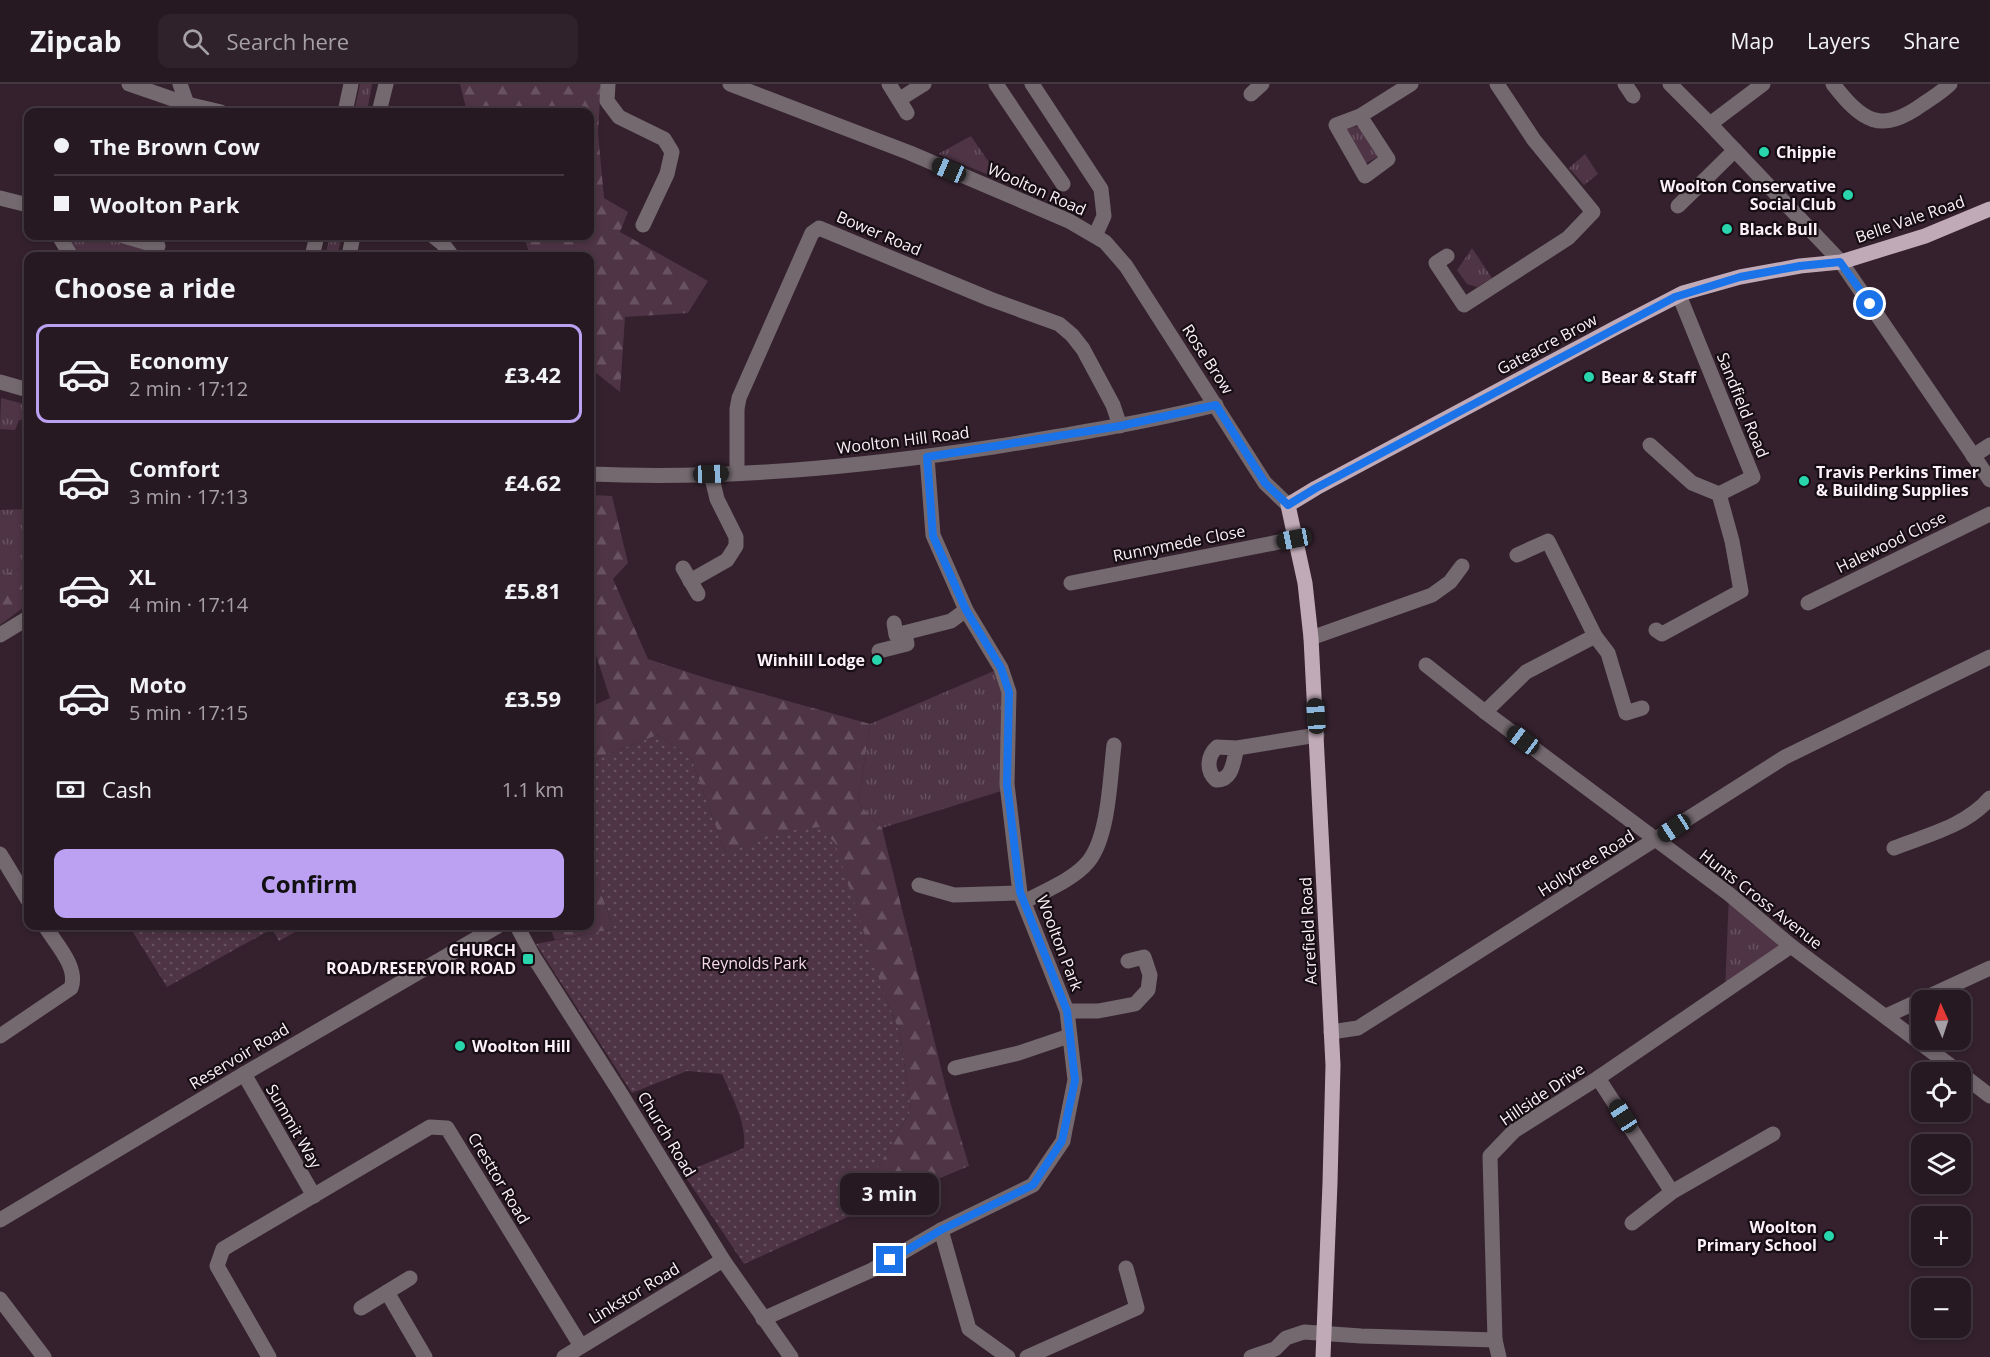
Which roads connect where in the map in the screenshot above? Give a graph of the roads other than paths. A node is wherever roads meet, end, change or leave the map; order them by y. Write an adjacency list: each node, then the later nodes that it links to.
1 (129, 84): 17 (street)
2 (180, 84): 17 (street)
3 (351, 84): 19 (street)
4 (386, 84): 20 (street)
5 (608, 84): 29 (street)
6 (729, 84): 30 (street, Woolton Road)
7 (889, 84): 8 (street)
8 (924, 84)
9 (996, 84): 24 (street)
10 (1032, 84): 30 (street)
11 (1411, 84): 21 (street)
12 (1497, 84): 35 (street)
13 (1670, 84): 22 (street)
14 (1762, 84): 22 (street)
15 (1833, 84): 16 (street)
16 (1950, 84)
17 (187, 104): 18 (street)
18 (204, 108)
19 (346, 108)
20 (381, 108)
21 (1360, 116)
22 (1710, 124): 23 (street)
23 (1735, 150): 27 (street); 36 (street)
24 (1063, 184)
25 (0, 198): 26 (street)
26 (24, 204)
27 (1678, 206)
28 (1990, 209): 36 (main road, Belle Vale Road)
29 (643, 225)
30 (1095, 236): 40 (street, Rose Brow)
31 (138, 240): 33 (street)
32 (438, 240): 34 (street)
33 (154, 252)
34 (449, 252)
35 (1447, 256)
36 (1840, 262): 37 (main road, Gateacre Brow); 44 (street)
37 (1679, 295): 50 (street, Sandfield Road); 51 (main road, Gateacre Brow)
38 (0, 382): 39 (street)
39 (24, 389)
40 (1216, 405): 41 (street, Woolton Hill Road); 51 (street, Rose Brow)
41 (1120, 426): 45 (street, Woolton Hill Road); 46 (street, Bower Road)
42 (1650, 445): 50 (street)
43 (1990, 446): 44 (street)
44 (1973, 456): 49 (street)
45 (927, 457): 46 (street, Woolton Hill Road); 59 (street, Woolton Park)
46 (737, 473): 48 (street, Woolton Hill Road)
47 (594, 474): 48 (street, Woolton Hill Road)
48 (711, 474): 56 (street)
49 (1990, 480)
50 (1719, 494): 61 (street)
51 (1288, 505): 53 (main road, Acrefield Road)
52 (1990, 514): 58 (street, Halewood Close)
53 (1294, 539): 57 (street, Runnymede Close); 64 (main road, Acrefield Road)
54 (1517, 555): 63 (street)
55 (1462, 567): 64 (street)
56 (691, 581)
57 (1071, 583)
58 (1808, 603)
59 (966, 610): 65 (street); 79 (street, Woolton Park)
60 (24, 620): 62 (street)
61 (1656, 630)
62 (0, 635)
63 (1594, 636): 68 (street); 69 (street)
64 (1311, 639): 70 (main road, Acrefield Road)
65 (879, 651)
66 (1990, 657): 74 (street, Hollytree Road)
67 (1426, 665): 69 (street, Hunts Cross Avenue)
68 (1642, 708)
69 (1485, 712): 74 (street, Hunts Cross Avenue)
70 (1317, 735): 72 (street); 88 (main road, Acrefield Road)
71 (1114, 745): 79 (street)
72 (1237, 748)
73 (1990, 798): 75 (street)
74 (1655, 840): 83 (street, Hunts Cross Avenue); 88 (street, Hollytree Road)
75 (1894, 848)
76 (0, 854): 78 (street)
77 (919, 885): 79 (street)
78 (24, 893)
79 (1022, 897): 86 (street, Woolton Park)
80 (47, 930): 89 (street)
81 (491, 930): 93 (street, Reservoir Road)
82 (519, 930): 103 (street, Church Road)
83 (1791, 946): 87 (street, Hunts Cross Avenue); 94 (street, Hillside Drive)
84 (1128, 961): 86 (street)
85 (1990, 968): 87 (street)
86 (1067, 1011): 90 (street, Woolton Park)
87 (1886, 1016): 91 (street, Hunts Cross Avenue)
88 (1331, 1032): 110 (main road, Acrefield Road)
89 (0, 1036)
90 (1069, 1036): 92 (street); 102 (street, Woolton Park)
91 (1946, 1062)
92 (955, 1068)
93 (244, 1074): 99 (street, Summit Way); 100 (street, Reservoir Road)
94 (1598, 1078): 98 (street); 111 (street, Hillside Drive)
95 (1971, 1081): 96 (street, Hunts Cross Avenue)
96 (1990, 1096)
97 (1773, 1134): 98 (street)
98 (1672, 1192): 101 (street)
99 (314, 1196): 112 (street, Cresttor Road); 114 (street)
100 (0, 1220)
101 (1632, 1223)
102 (941, 1230): 109 (street, Woolton Park); 118 (street)
103 (723, 1260): 109 (street, Church Road); 112 (street, Linkstor Road)
104 (1126, 1268): 119 (street)
105 (410, 1278): 106 (street)
106 (387, 1292): 108 (street); 115 (street)
107 (0, 1299): 113 (street)
108 (361, 1308)
109 (763, 1319): 117 (street, Church Road)
110 (1324, 1334): 111 (street); 120 (street); 121 (main road, Acrefield Road)
111 (1495, 1340): 122 (street, Hillside Drive)
112 (581, 1346): 116 (street, Linkstor Road)
113 (44, 1357)
114 (269, 1357)
115 (425, 1357)
116 (564, 1357)
117 (791, 1357)
118 (1008, 1357)
119 (1027, 1357)
120 (1251, 1357)
121 (1323, 1357)
122 (1499, 1357)

